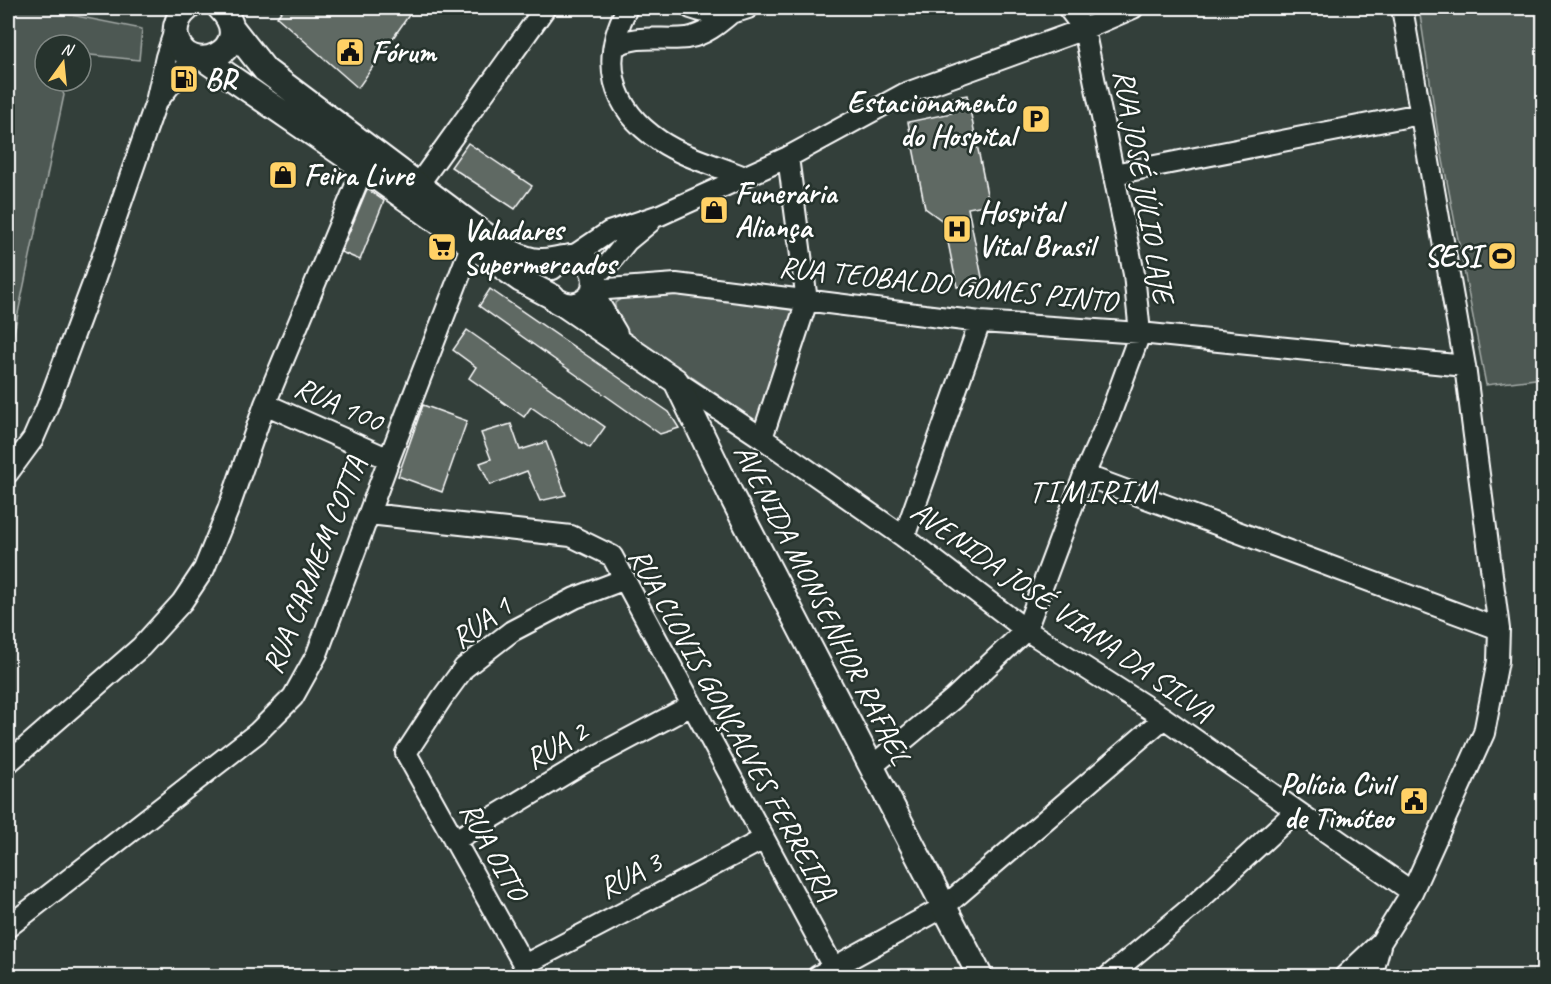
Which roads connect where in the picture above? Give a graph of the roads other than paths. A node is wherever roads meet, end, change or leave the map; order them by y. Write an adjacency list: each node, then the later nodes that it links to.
1 (545, 8): 20 (street)
2 (627, 8): 12 (street)
3 (691, 8): 8 (street)
4 (765, 8): 8 (street)
5 (1068, 8): 11 (street)
6 (1133, 8): 11 (street)
7 (1402, 8): 15 (street)
8 (739, 11): 12 (street)
9 (182, 14): 13 (main road); 14 (street)
10 (226, 18): 13 (main road); 20 (main road)
11 (1084, 29): 16 (street); 18 (street, RUA JOSÉ JÚLIO LAJE)
12 (614, 47): 19 (street)
13 (199, 58): 14 (street); 17 (main road, AVENIDA MONSENHOR RAFAEL)
14 (156, 102): 35 (street)
15 (1420, 114): 18 (street); 30 (street)
16 (788, 156): 19 (street); 26 (street)
17 (363, 168): 22 (main road, AVENIDA MONSENHOR RAFAEL); 32 (street)
18 (1114, 174): 28 (street, RUA JOSÉ JÚLIO LAJE)
19 (742, 176): 21 (street)
20 (418, 185): 23 (main road)
21 (660, 215): 23 (street); 24 (street)
22 (471, 246): 25 (main road, AVENIDA MONSENHOR RAFAEL); 34 (street, RUA CARMEM COTTA)
23 (568, 257): 24 (main road); 25 (main road)
24 (594, 287): 25 (main road); 26 (street, RUA TEOBALDO GOMES PINTO); 29 (main road)
25 (558, 300): 29 (main road, AVENIDA MONSENHOR RAFAEL)
26 (807, 301): 27 (street, RUA TEOBALDO GOMES PINTO); 33 (street)
27 (980, 322): 28 (street, RUA TEOBALDO GOMES PINTO); 38 (street)
28 (1140, 333): 30 (street, RUA TEOBALDO GOMES PINTO); 36 (street, RUA JOSÉ JÚLIO LAJE)
29 (621, 343): 31 (main road, AVENIDA MONSENHOR RAFAEL)
30 (1465, 366): 40 (street)
31 (676, 381): 33 (street, AVENIDA JOSÉ VIANA DA SILVA); 46 (main road, AVENIDA MONSENHOR RAFAEL)
32 (265, 404): 34 (street, RUA 100); 45 (street)
33 (762, 438): 38 (street, AVENIDA JOSÉ VIANA DA SILVA)
34 (389, 459): 37 (street, RUA CARMEM COTTA)
35 (8, 473)
36 (1084, 475): 40 (street); 41 (street, RUA JOSÉ JÚLIO LAJE)
37 (369, 514): 39 (street, RUA CLOVIS GONÇALVES FERREIRA); 52 (street, RUA CARMEM COTTA)
38 (904, 537): 41 (street, AVENIDA JOSÉ VIANA DA SILVA)
39 (625, 579): 42 (street, RUA CLOVIS GONÇALVES FERREIRA); 44 (street, RUA 1)
40 (1499, 629): 50 (street)
41 (1026, 630): 43 (street, AVENIDA JOSÉ VIANA DA SILVA); 46 (street, RUA JOSÉ JÚLIO LAJE)
42 (692, 705): 48 (street, RUA CLOVIS GONÇALVES FERREIRA); 49 (street, RUA 2)
43 (1164, 718): 47 (street, AVENIDA JOSÉ VIANA DA SILVA); 51 (street)
44 (406, 753): 49 (street, RUA OITO)
45 (8, 763)
46 (871, 767): 51 (main road, AVENIDA MONSENHOR RAFAEL)
47 (1295, 812): 50 (street, AVENIDA JOSÉ VIANA DA SILVA); 57 (street)
48 (764, 839): 54 (street, RUA 3); 55 (street, RUA CLOVIS GONÇALVES FERREIRA)
49 (453, 842): 54 (street, RUA OITO)
50 (1412, 892): 53 (street)
51 (944, 907): 55 (street); 56 (main road, AVENIDA MONSENHOR RAFAEL)
52 (8, 927)
53 (1381, 942): 58 (street); 59 (street)
54 (527, 971)
55 (830, 974)
56 (980, 976)
57 (1108, 976)
58 (1345, 976)
59 (1372, 976)

